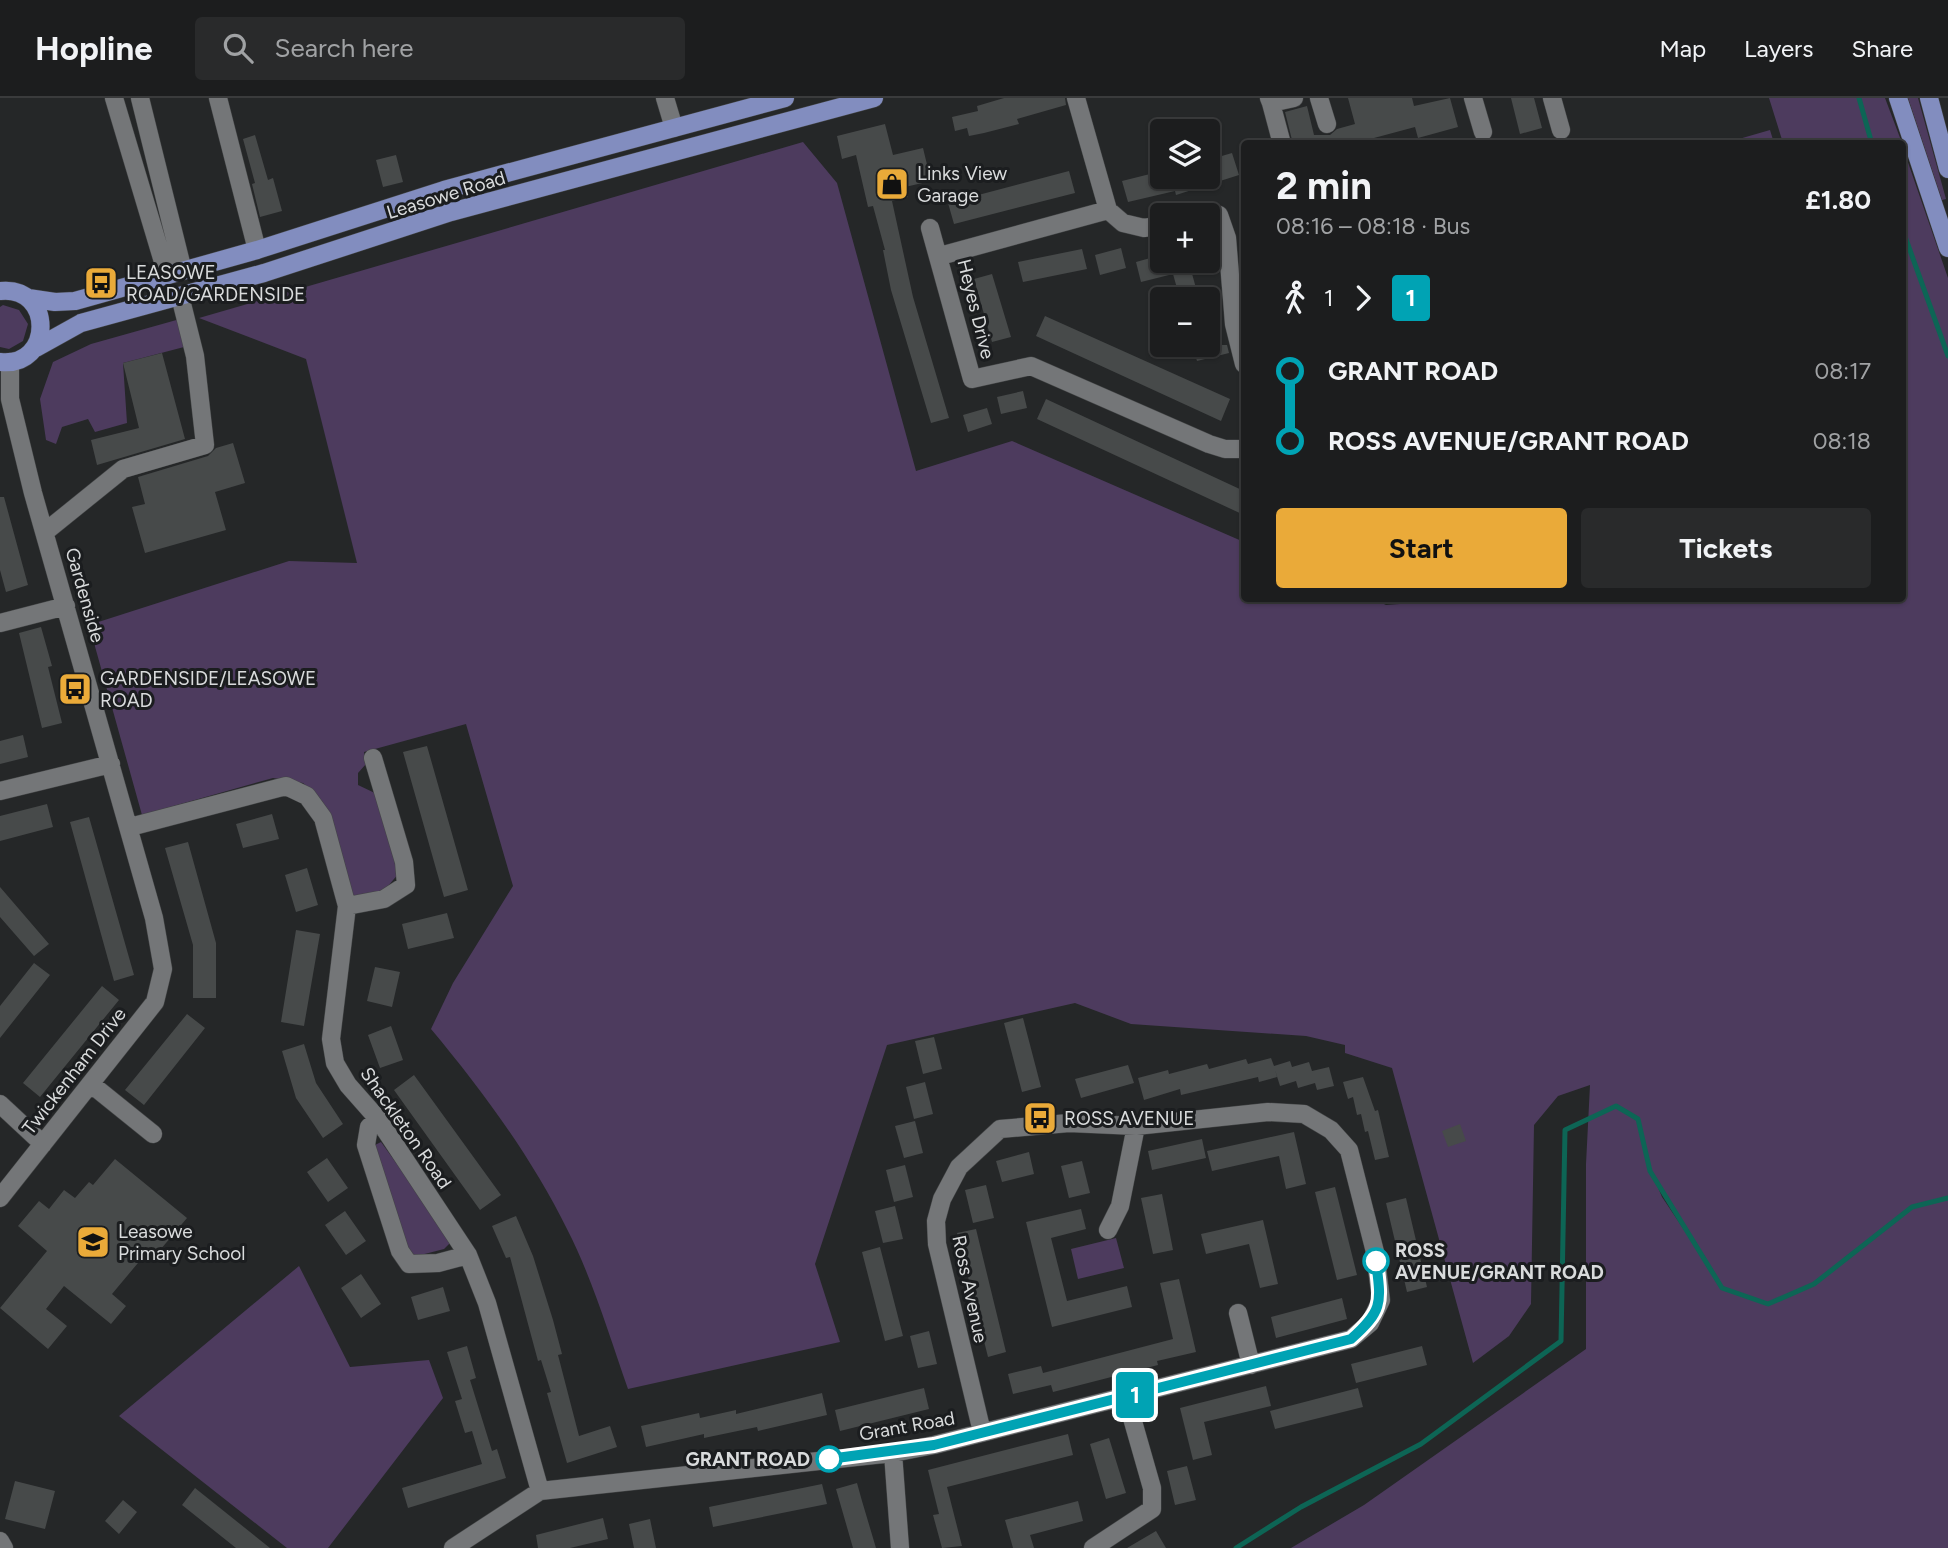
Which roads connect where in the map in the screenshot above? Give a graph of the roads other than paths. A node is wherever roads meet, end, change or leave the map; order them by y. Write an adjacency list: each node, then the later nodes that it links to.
1 (114, 98): 28 (street)
2 (140, 98): 28 (street)
3 (218, 98): 26 (street)
4 (665, 98): 16 (street)
5 (785, 98): 16 (main road, Leasowe Road)
6 (874, 98): 30 (main road, Leasowe Road)
7 (1076, 98): 21 (street)
8 (1294, 98): 14 (street)
9 (1319, 98): 15 (street)
10 (1473, 98): 18 (street)
11 (1552, 98): 17 (street)
12 (1898, 98): 25 (main road)
13 (1929, 98): 20 (main road)
14 (1270, 101): 19 (street)
15 (1327, 124)
16 (674, 128): 26 (main road, Leasowe Road)
17 (1561, 130)
18 (1483, 132)
19 (1281, 140)
20 (1948, 169)
21 (1108, 210): 23 (street); 27 (street, Heyes Drive)
22 (1220, 218): 33 (street)
23 (1150, 227)
24 (930, 228): 27 (street)
25 (1948, 248)
26 (257, 250): 28 (main road, Leasowe Road)
27 (940, 256): 35 (street, Heyes Drive)
28 (175, 273): 31 (main road, Leasowe Road)
29 (0, 291): 31 (main road, Leasowe Road)
30 (180, 296): 32 (main road, Leasowe Road); 36 (street)
31 (28, 298): 32 (main road)
32 (36, 348): 34 (main road, Leasowe Road)
33 (1241, 352)
34 (5, 362): 36 (street, Gardenside)
35 (1241, 449)
36 (45, 532): 37 (street, Gardenside)
37 (66, 606): 38 (street); 40 (street, Gardenside)
38 (0, 623)
39 (373, 758): 43 (street)
40 (111, 764): 41 (street); 42 (street, Gardenside)
41 (0, 791)
42 (130, 827): 43 (street, Shackleton Road); 44 (street, Gardenside)
43 (347, 906): 47 (street, Shackleton Road)
44 (155, 1002): 45 (street, Twickenham Drive)
45 (91, 1084): 49 (street); 50 (street, Twickenham Drive)
46 (0, 1104): 50 (street)
47 (378, 1119): 53 (street, Shackleton Road); 53 (street)
48 (1136, 1126): 52 (street); 55 (street, Ross Avenue); 58 (street, Ross Avenue)
49 (153, 1134)
50 (43, 1143): 51 (street, Twickenham Drive)
51 (0, 1198)
52 (1108, 1230)
53 (468, 1255): 60 (street, Shackleton Road)
54 (1238, 1313): 56 (street)
55 (1370, 1323): 56 (street, Grant Road)
56 (1251, 1365): 57 (street, Grant Road)
57 (1126, 1397): 58 (street, Grant Road); 65 (street)
58 (982, 1432): 59 (street, Grant Road)
59 (892, 1452): 60 (street, Grant Road); 64 (street)
60 (540, 1491): 63 (street, Grant Road)
61 (0, 1541): 62 (street)
62 (4, 1548)
63 (453, 1548)
64 (900, 1548)
65 (1093, 1548)

